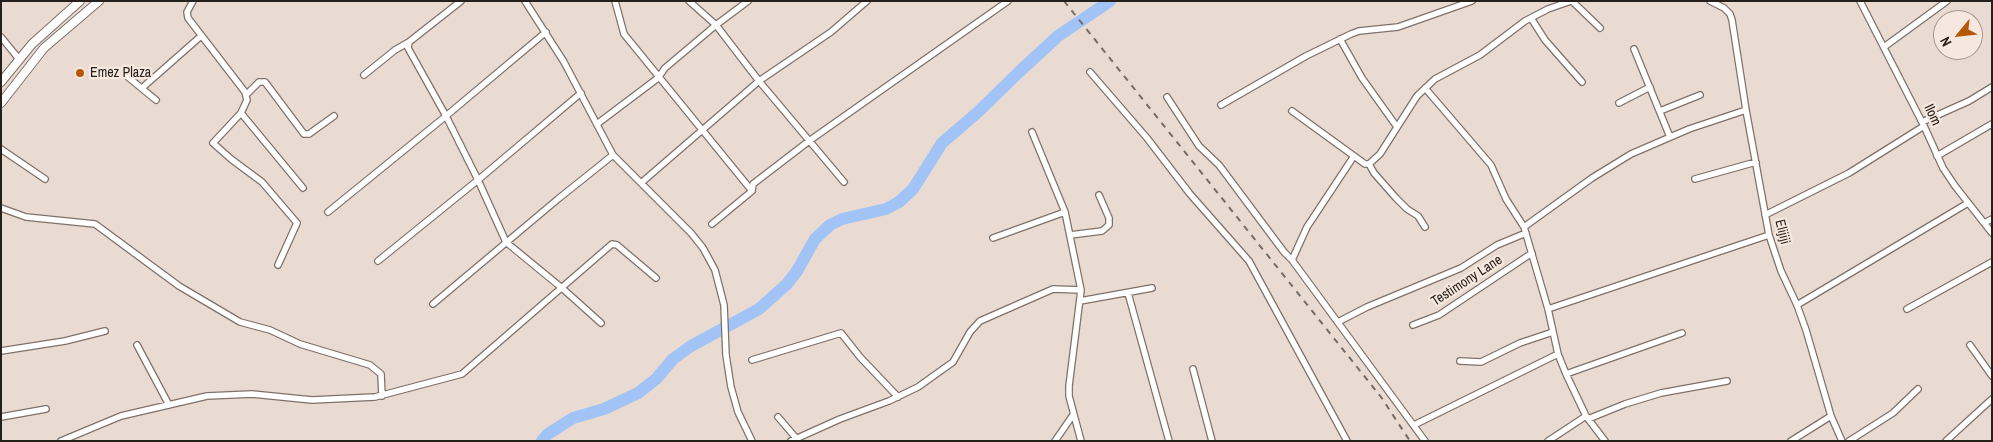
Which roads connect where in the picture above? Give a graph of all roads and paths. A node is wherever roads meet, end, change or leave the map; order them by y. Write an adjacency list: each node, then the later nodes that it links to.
1 (80, 1): 26 (main road)
2 (99, 1): 44 (main road)
3 (193, 1): 20 (street)
4 (461, 1): 23 (street)
5 (525, 1): 19 (street)
6 (615, 1): 30 (street)
7 (689, 1): 17 (street)
8 (748, 1): 17 (street)
9 (867, 1): 31 (street)
10 (1008, 1): 59 (street)
11 (1472, 1): 22 (street)
12 (1571, 1): 16 (street); 18 (street)
13 (1710, 1): 46 (street, Elijiji)
14 (1860, 1): 24 (street, Ilom)
15 (1947, 1): 24 (street)
16 (1531, 18): 33 (street); 37 (street)
17 (716, 25): 30 (street); 31 (street)
18 (1600, 28)
19 (546, 32): 38 (street); 51 (street)
20 (201, 36): 36 (street); 39 (street)
21 (1, 37): 26 (street)
22 (1340, 40): 45 (street); 55 (street)
23 (409, 42): 28 (street); 51 (street)
24 (1884, 46): 53 (street, Ilom)
25 (1634, 49): 34 (street)
26 (19, 59): 32 (main road)
27 (1090, 72): 139 (street)
28 (364, 76)
29 (128, 77): 36 (street)
30 (658, 78): 52 (street); 56 (street)
31 (759, 81): 56 (street); 59 (street)
32 (1, 82)
33 (1582, 82)
34 (1650, 87): 43 (street); 48 (street)
35 (1992, 87): 53 (street)
36 (142, 88): 42 (street)
37 (1425, 88): 55 (street); 83 (street)
38 (581, 93): 52 (street); 68 (street)
39 (246, 96): 49 (street); 50 (street)
40 (1700, 96): 48 (street)
41 (1168, 97): 90 (street)
42 (156, 100)
43 (1619, 102)
44 (1, 103)
45 (1221, 105)
46 (1746, 110): 58 (street); 64 (street, Elijiji)
47 (1292, 111): 62 (street)
48 (1660, 111): 58 (street)
49 (241, 113): 71 (street); 93 (street)
50 (334, 116)
51 (446, 116): 68 (street); 76 (street)
52 (598, 124): 61 (street)
53 (1923, 124): 63 (street, Ilom); 78 (street)
54 (1992, 124): 63 (street)
55 (1397, 127): 65 (street)
56 (703, 130): 70 (street); 72 (street)
57 (1032, 132): 77 (street)
58 (1670, 137): 83 (street)
59 (809, 141): 69 (street); 72 (street)
60 (1, 149): 66 (street)
61 (613, 155): 70 (street); 88 (street)
62 (1354, 156): 65 (street); 90 (street)
63 (1937, 156): 74 (street, Ilom)
64 (1756, 162): 67 (street); 78 (street, Elijiji)
65 (1369, 164): 82 (street)
66 (45, 179)
67 (1695, 179)
68 (478, 180): 88 (street); 91 (street)
69 (844, 182)
70 (641, 183): 134 (street)
71 (303, 188)
72 (752, 191): 81 (street)
73 (1099, 195): 85 (street)
74 (1968, 203): 80 (street, Ilom); 101 (street)
75 (1, 208): 121 (street)
76 (328, 212)
77 (1065, 212): 85 (street); 87 (street)
78 (1765, 215): 86 (street, Elijiji)
79 (1992, 219): 80 (street)
80 (1984, 223): 84 (street, Ilom)
81 (712, 224)
82 (1425, 227)
83 (1525, 230): 89 (street); 104 (street)
84 (1992, 232)
85 (1070, 235): 97 (street)
86 (1769, 235): 101 (street, Elijiji); 102 (street)
87 (994, 238)
88 (506, 242): 95 (street); 100 (street)
89 (1532, 253): 102 (street); 106 (street, Testimony Lane)
90 (1292, 260): 104 (street)
91 (378, 261)
92 (1992, 262): 103 (street)
93 (278, 266)
94 (656, 278): 95 (street)
95 (562, 288): 105 (street); 121 (street)
96 (1152, 288): 98 (street)
97 (1082, 290): 99 (street); 122 (street)
98 (1128, 294): 99 (street); 137 (street)
99 (1080, 301): 126 (street)
100 (433, 304)
101 (1798, 305): 127 (street, Elijiji)
102 (1548, 309): 108 (street)
103 (1907, 309)
104 (1338, 322): 131 (street)
105 (601, 323)
106 (1413, 325)
107 (105, 331): 112 (street)
108 (1553, 332): 113 (street); 115 (street)
109 (1682, 333): 117 (street)
110 (137, 345): 124 (street)
111 (1970, 345): 118 (street)
112 (1, 351)
113 (1558, 354): 117 (street); 131 (street)
114 (752, 360): 122 (street)
115 (1460, 361)
116 (1193, 369): 138 (street)
117 (1566, 374): 129 (street)
118 (1992, 376)
119 (1727, 381): 129 (street)
120 (1918, 389): 145 (street)
121 (382, 396): 124 (street)
122 (898, 397): 132 (street)
123 (1992, 400): 146 (street)
124 (170, 405): 133 (street)
125 (46, 409): 130 (street)
126 (1074, 415): 135 (street); 136 (street)
127 (1831, 416): 143 (street); 144 (street, Elijiji)
128 (778, 417): 132 (street)
129 (1587, 417): 141 (street); 142 (street)
130 (1, 418)
131 (1414, 426): 140 (street)
132 (793, 440)
133 (61, 441)
134 (752, 441)
135 (1055, 441)
136 (1081, 441)
137 (1169, 441)
138 (1212, 441)
139 (1347, 441)
140 (1425, 441)
141 (1548, 441)
142 (1605, 441)
143 (1791, 441)
144 (1842, 441)
145 (1849, 441)
146 (1946, 441)

